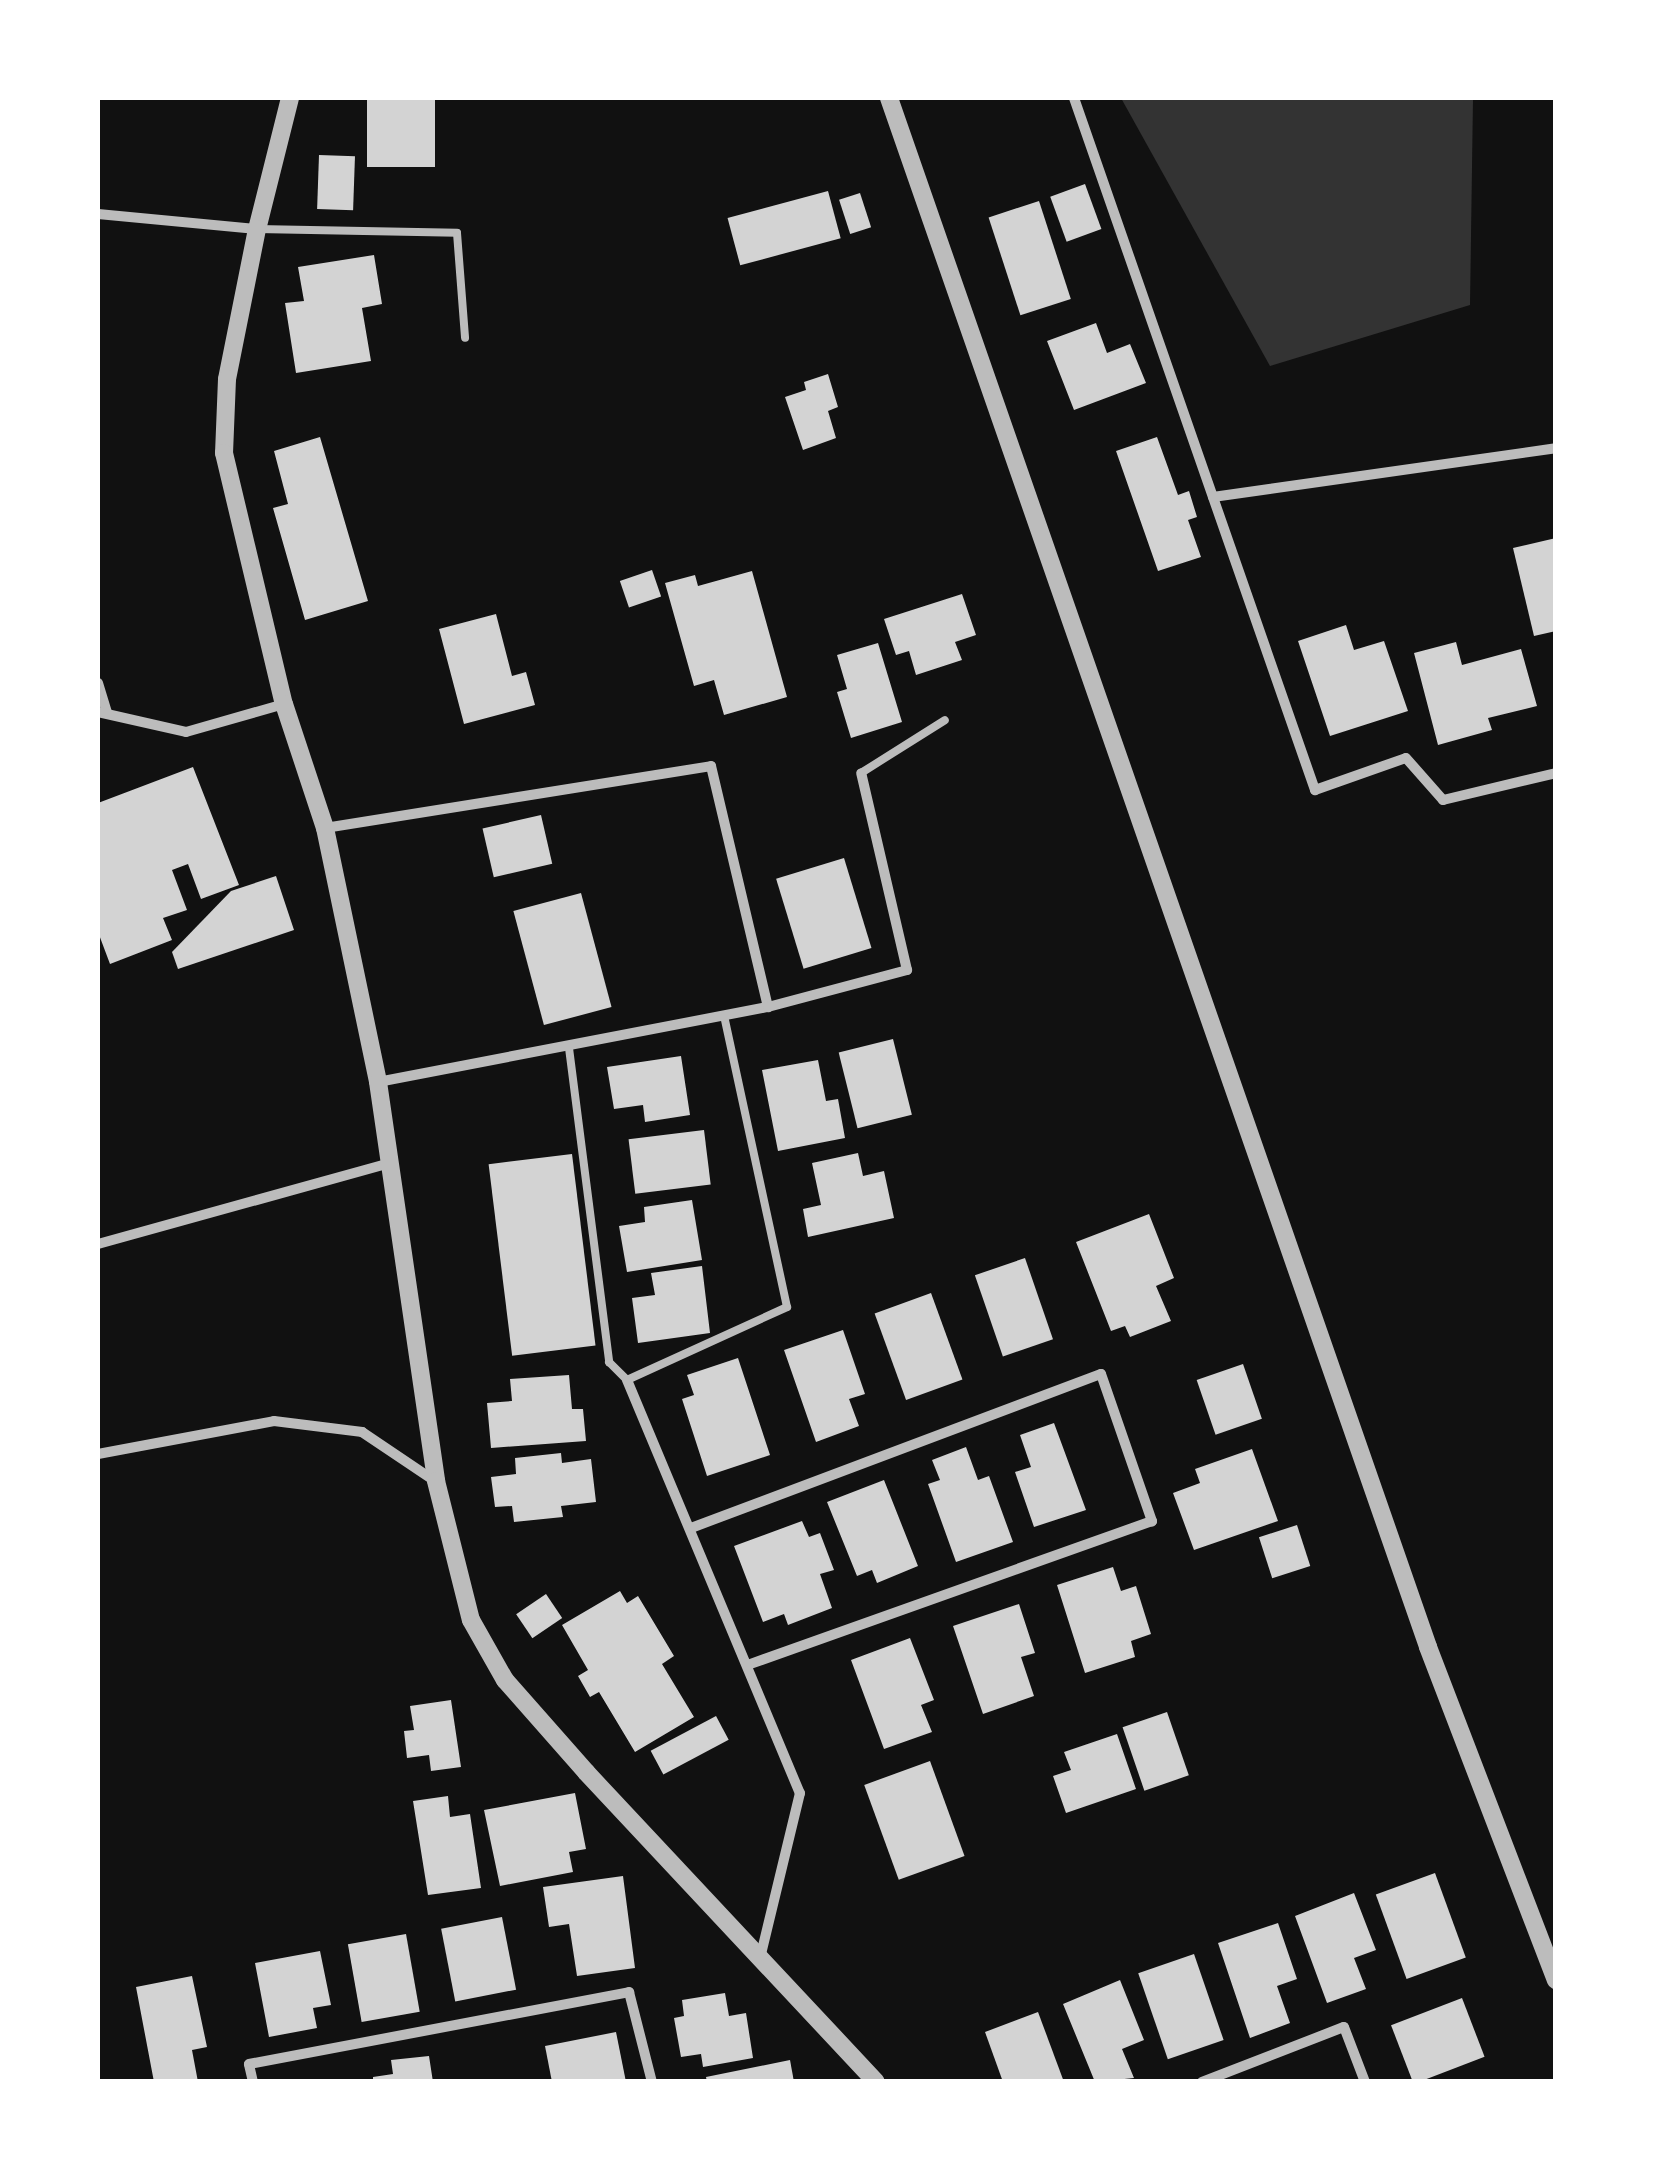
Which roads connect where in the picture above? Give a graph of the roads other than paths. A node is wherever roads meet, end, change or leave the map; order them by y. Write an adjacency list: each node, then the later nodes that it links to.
1 (290, 98): 5 (street)
2 (889, 98): 28 (street)
3 (1074, 98): 8 (street)
4 (98, 214): 5 (street)
5 (257, 229): 6 (lane); 10 (street)
6 (465, 338)
7 (1556, 448): 8 (street)
8 (1214, 497): 13 (street)
9 (98, 683): 11 (street)
10 (284, 704): 11 (street); 15 (street)
11 (102, 713)
12 (945, 720): 14 (lane)
13 (1556, 773)
14 (861, 774): 16 (street)
15 (324, 828): 16 (street); 19 (street)
16 (768, 1007): 17 (street)
17 (724, 1016): 18 (street); 22 (lane)
18 (569, 1048): 19 (street); 22 (lane)
19 (378, 1082): 20 (street)
20 (391, 1162): 21 (street); 24 (street)
21 (98, 1244)
22 (627, 1380): 25 (street)
23 (98, 1454): 24 (street)
24 (436, 1482): 27 (street)
25 (691, 1528): 26 (street); 26 (street)
26 (748, 1665): 27 (street)
27 (761, 1954): 31 (street)
28 (1556, 1980)
29 (253, 2082): 30 (street)
30 (652, 2082)
31 (876, 2082)
32 (1202, 2082): 33 (street)
33 (1365, 2082)

